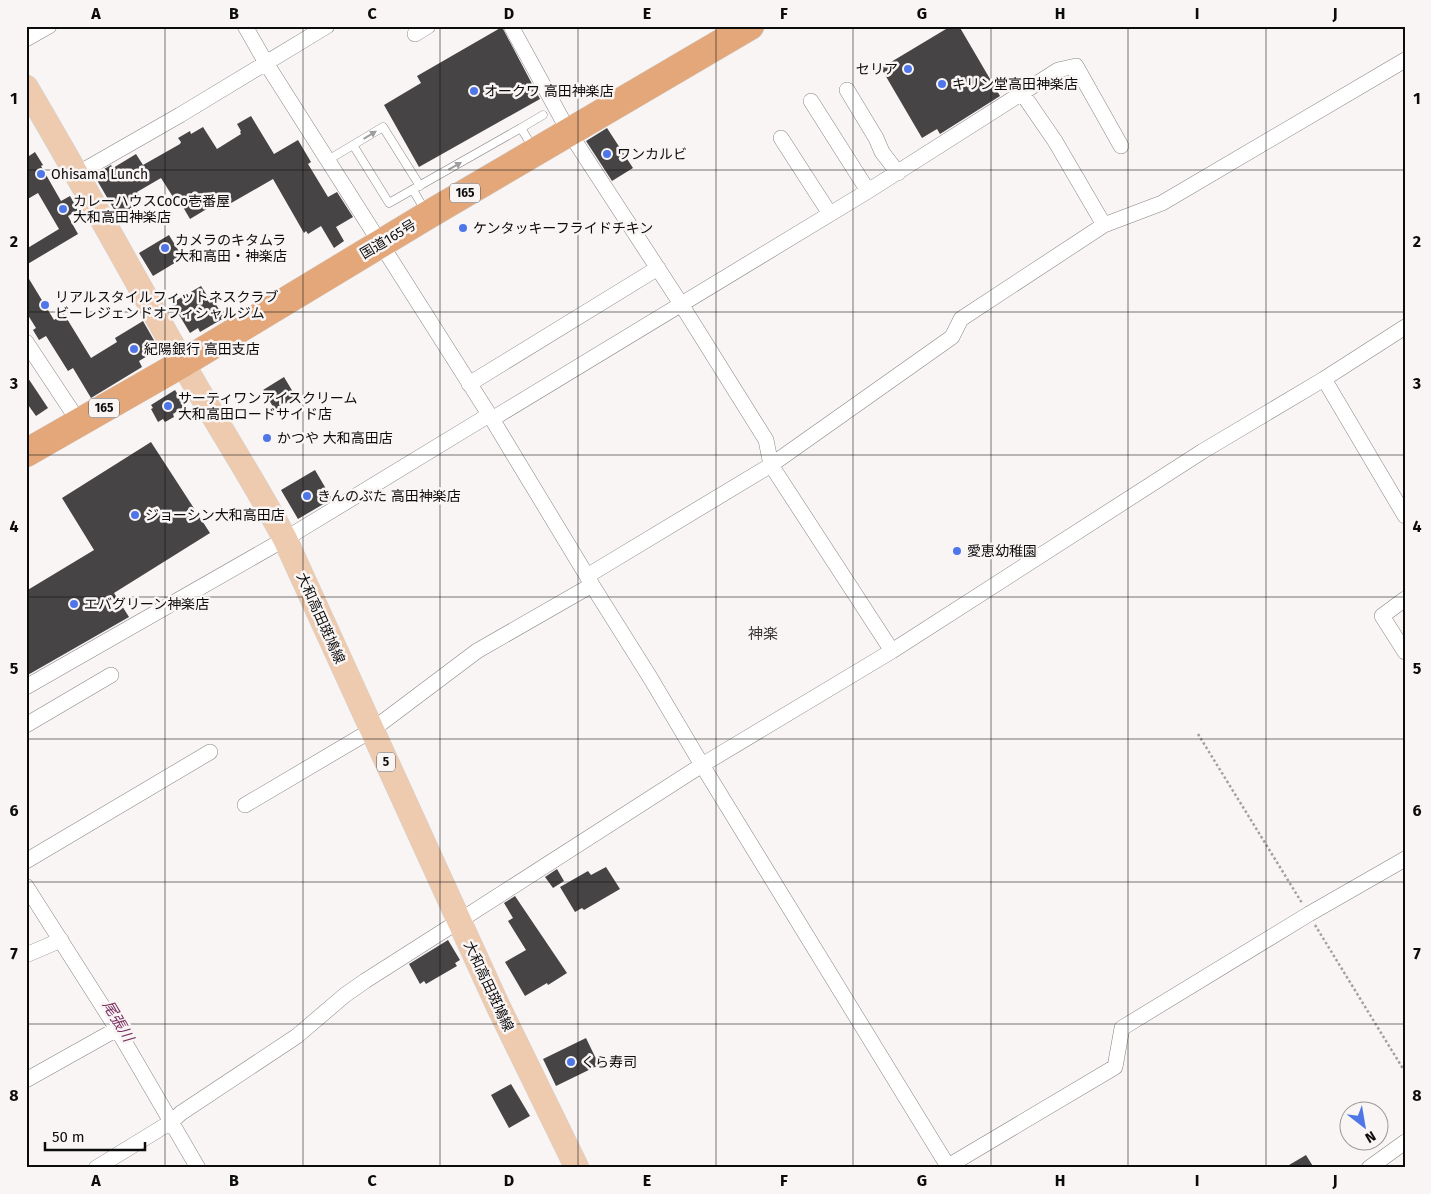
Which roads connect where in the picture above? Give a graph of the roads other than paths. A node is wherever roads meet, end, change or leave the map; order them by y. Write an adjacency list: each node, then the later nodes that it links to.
1 (49, 26): 6 (street)
2 (245, 26): 8 (street)
3 (327, 26): 8 (street)
4 (511, 26): 15 (street)
5 (750, 26): 15 (highway, 国道165号 / 165)
6 (26, 39)
7 (1405, 60): 27 (street)
8 (266, 63): 20 (street); 22 (street)
9 (26, 87): 22 (main road, 大和高田斑鳩線 / 5)
10 (847, 90): 21 (street)
11 (1022, 93): 18 (street); 21 (street); 27 (street)
12 (811, 101): 24 (street)
13 (543, 115): 14 (lane)
14 (521, 128): 19 (lane); 23 (lane, one-way to 14)
15 (569, 132): 19 (highway, 国道165号 / 165); 29 (street)
16 (781, 138): 25 (street)
17 (353, 145): 20 (lane); 23 (lane); 23 (lane, one-way to 23)
18 (1121, 146)
19 (535, 152): 26 (highway, 国道165号 / 165)
20 (328, 160): 28 (street)
21 (898, 172): 24 (street)
22 (77, 174): 33 (main road, 大和高田斑鳩線 / 5)
23 (416, 188): 26 (lane)
24 (868, 191): 25 (street)
25 (830, 214): 30 (street)
26 (428, 215): 28 (highway, 国道165号 / 165)
27 (1104, 225): 39 (street)
28 (380, 244): 33 (highway, 国道165号 / 165); 35 (street)
29 (658, 268): 30 (street); 35 (street)
30 (681, 304): 36 (street); 39 (street)
31 (1405, 327): 34 (street)
32 (26, 342): 37 (street)
33 (183, 363): 37 (highway, 国道165号 / 165); 41 (main road, 大和高田斑鳩線 / 5)
34 (1324, 380): 40 (street); 44 (street)
35 (469, 384): 36 (street)
36 (490, 417): 41 (street); 42 (street)
37 (79, 422): 38 (highway, 国道165号 / 165)
38 (26, 453)
39 (771, 465): 42 (street); 44 (street)
40 (1405, 516)
41 (285, 539): 47 (street); 49 (main road, 大和高田斑鳩線 / 5)
42 (589, 581): 49 (street); 51 (street)
43 (1405, 599): 45 (street)
44 (892, 650): 51 (street)
45 (1405, 652)
46 (111, 675): 48 (street)
47 (26, 688)
48 (26, 725)
49 (372, 730): 52 (street); 56 (main road, 大和高田斑鳩線 / 5)
50 (210, 752): 54 (street)
51 (702, 765): 56 (street); 63 (street)
52 (245, 804)
53 (1405, 859): 63 (street)
54 (26, 861)
55 (26, 886): 57 (street)
56 (459, 921): 61 (street); 66 (main road, 大和高田斑鳩線 / 5)
57 (61, 940): 58 (street); 59 (street)
58 (26, 955)
59 (117, 1029): 60 (street); 61 (street)
60 (26, 1080)
61 (176, 1117): 64 (street); 65 (street)
62 (1405, 1142): 67 (street)
63 (947, 1167)
64 (96, 1168)
65 (198, 1168)
66 (577, 1168)
67 (1369, 1168)

